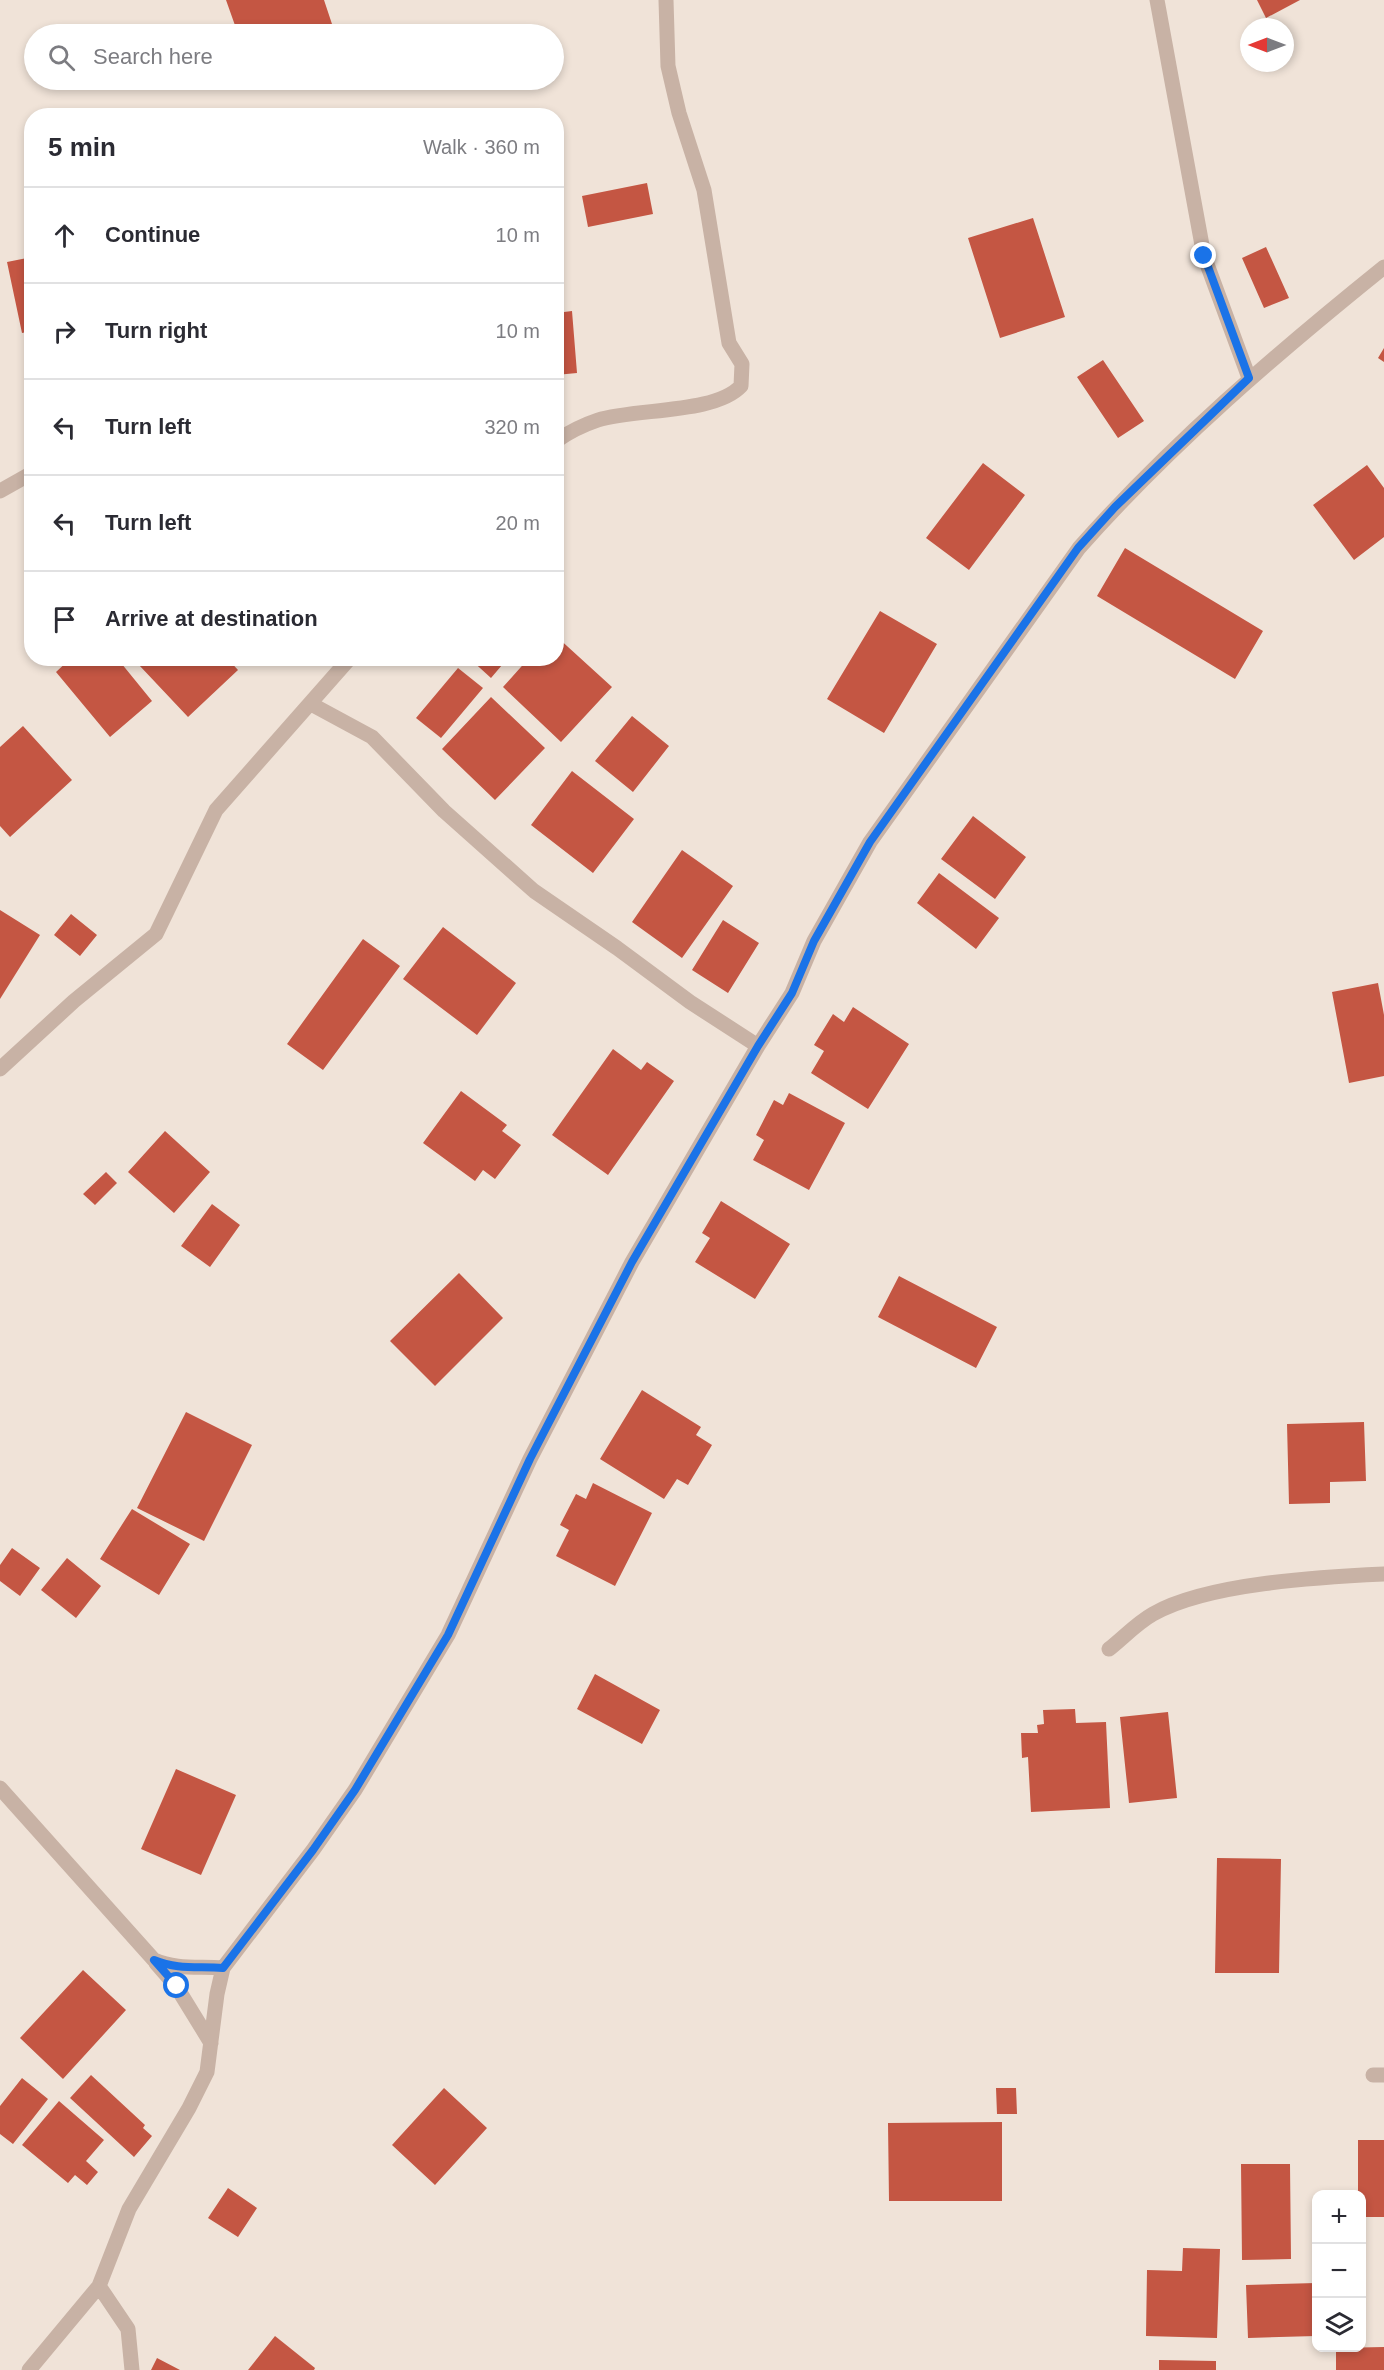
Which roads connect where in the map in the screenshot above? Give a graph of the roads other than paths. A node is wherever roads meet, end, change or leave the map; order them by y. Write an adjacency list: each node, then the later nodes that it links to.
1 (666, 0): 5 (street)
2 (1157, 0): 4 (street)
3 (1384, 267): 4 (street)
4 (1249, 378): 10 (street)
5 (564, 435)
6 (24, 478): 7 (street)
7 (0, 491)
8 (343, 666): 9 (street)
9 (311, 704): 10 (street); 11 (street)
10 (758, 1046): 16 (street)
11 (0, 1069)
12 (1384, 1574): 13 (street)
13 (1109, 1649)
14 (0, 1788): 15 (street)
15 (154, 1960): 16 (street); 17 (street)
16 (223, 1968): 17 (street)
17 (211, 2043): 18 (street)
18 (99, 2286): 19 (street); 20 (street)
19 (29, 2370)
20 (132, 2370)

